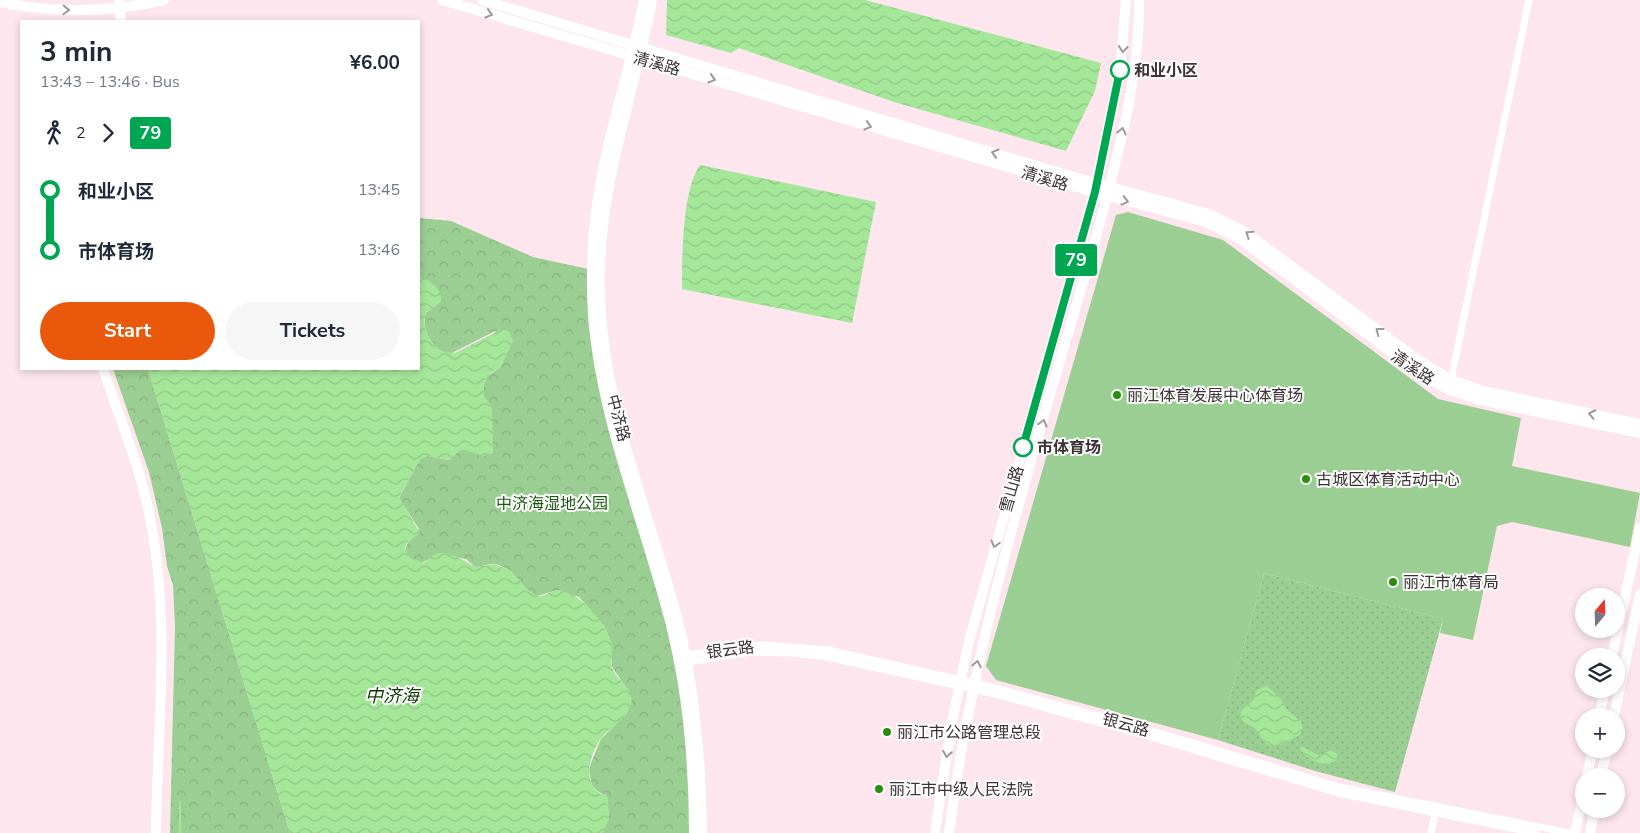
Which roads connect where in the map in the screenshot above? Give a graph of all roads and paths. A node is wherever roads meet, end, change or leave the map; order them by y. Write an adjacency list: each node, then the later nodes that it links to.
1 (164, 0): 10 (street)
2 (442, 0): 14 (street, 清溪路, one-way to 14)
3 (482, 0): 13 (street, 清溪路)
4 (644, 0): 13 (street, 中济路)
5 (652, 0): 13 (street, 中济路)
6 (1126, 0): 15 (street, 雪山路, one-way to 15)
7 (1139, 0): 16 (street, 雪山路, one-way to 7)
8 (1530, 0): 19 (street)
9 (0, 2): 10 (street, one-way to 10)
10 (116, 4): 11 (street); 12 (street)
11 (115, 20)
12 (121, 20)
13 (637, 45): 14 (street, 中济路); 15 (street, 清溪路, one-way to 13)
14 (635, 56): 15 (street, 清溪路, one-way to 15); 25 (street, 中济路)
15 (1096, 188): 16 (street, 清溪路); 26 (street, 雪山路, one-way to 26)
16 (1109, 191): 19 (street, 清溪路, one-way to 16); 21 (street, 清溪路, one-way to 21); 27 (street, 雪山路, one-way to 16)
17 (103, 370): 32 (street)
18 (110, 370): 33 (street)
19 (1451, 380): 20 (street, 清溪路, one-way to 19)
20 (1640, 424)
21 (1640, 433)
22 (1640, 528): 24 (street)
23 (1640, 594): 28 (street)
24 (1614, 648)
25 (680, 660): 26 (street, 银云路); 34 (street, 中济路); 35 (street, 中济路)
26 (959, 682): 27 (street, 银云路); 36 (street, 雪山路, one-way to 36)
27 (972, 685): 29 (street, 银云路); 37 (street, 雪山路); 40 (street, 银云路)
28 (1616, 708)
29 (1436, 814): 38 (street); 39 (street, 银云路)
30 (1578, 818): 41 (street)
31 (1593, 818): 42 (street)
32 (156, 833)
33 (163, 833)
34 (694, 833)
35 (702, 833)
36 (935, 833)
37 (948, 833)
38 (1431, 833)
39 (1536, 833)
40 (1570, 833)
41 (1575, 833)
42 (1590, 833)

